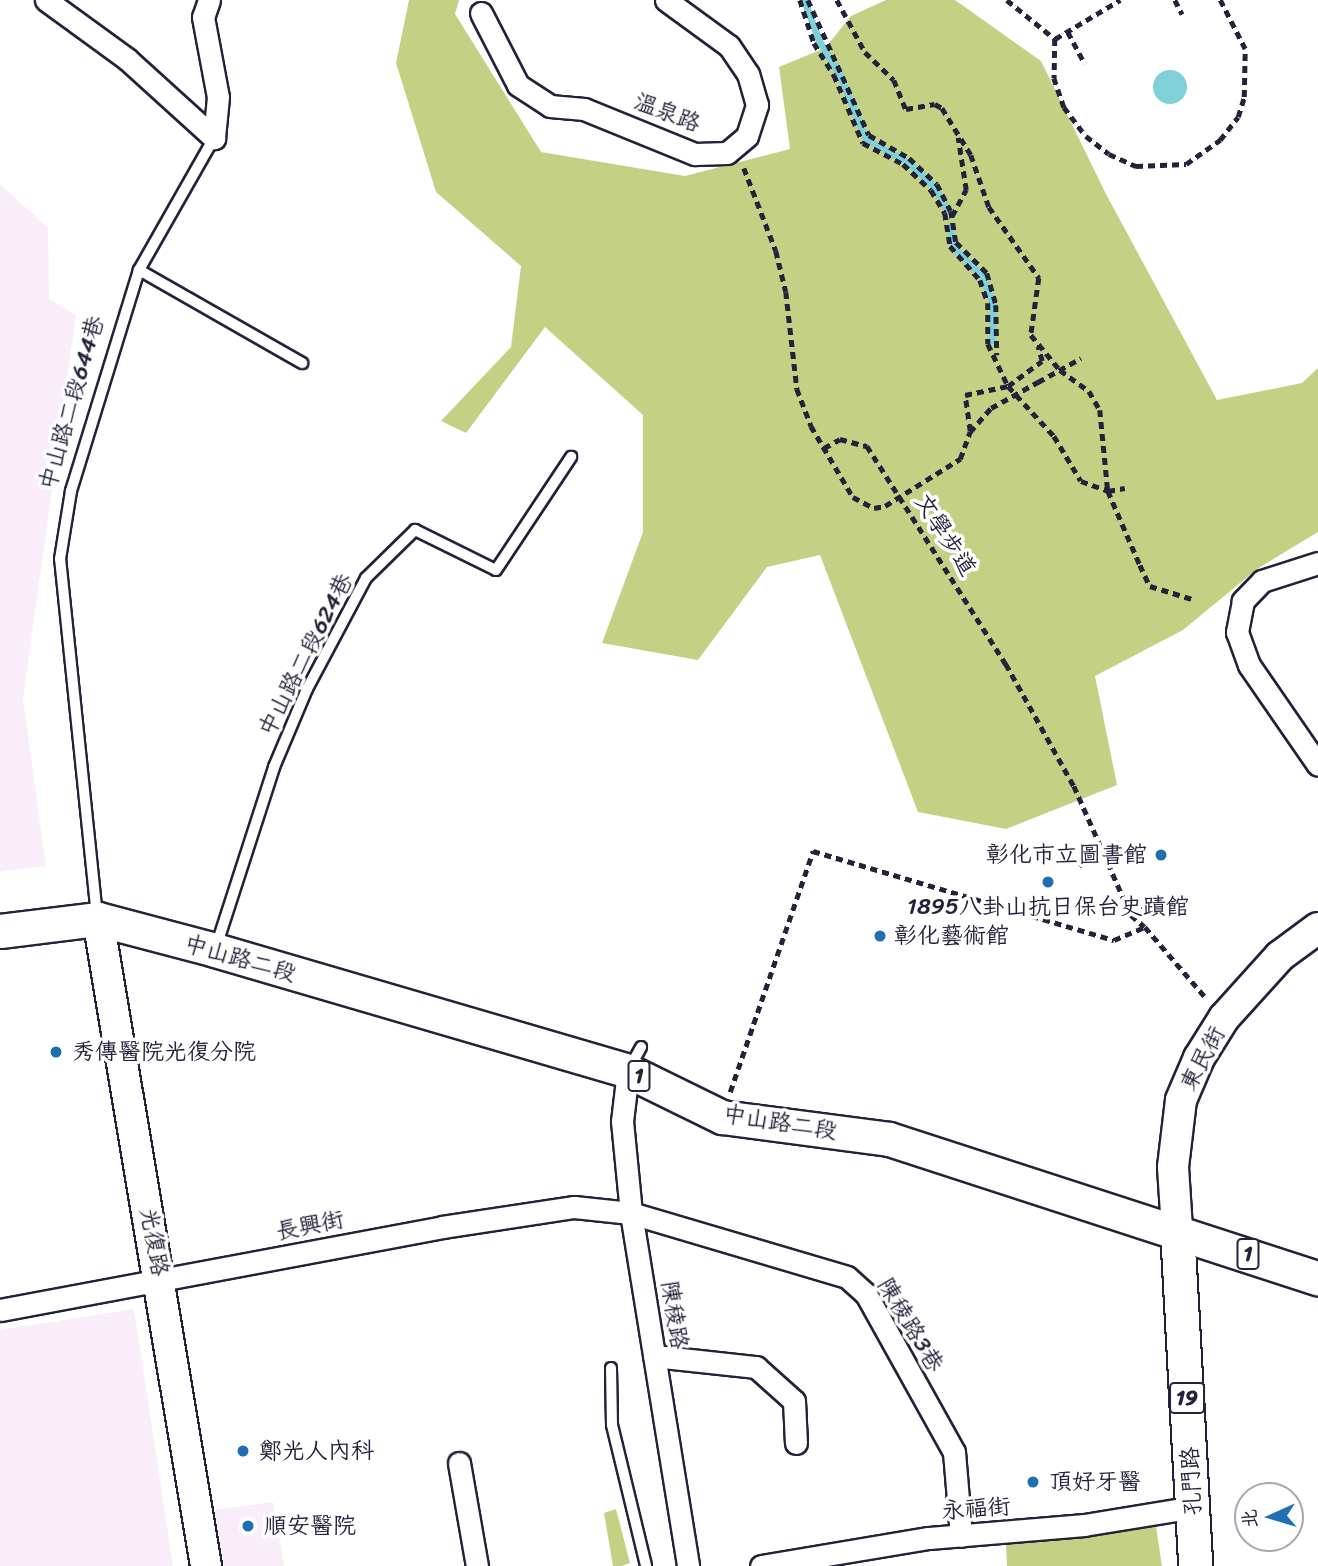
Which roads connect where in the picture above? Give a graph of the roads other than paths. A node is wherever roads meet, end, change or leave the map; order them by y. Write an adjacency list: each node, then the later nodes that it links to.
1 (46, 0): 5 (street)
2 (209, 0): 5 (street)
3 (666, 0): 4 (street, 溫泉路)
4 (481, 13)
5 (214, 138): 6 (lane, 中山路二段644巷)
6 (139, 270): 7 (lane); 11 (lane, 中山路二段644巷)
7 (302, 363)
8 (571, 457): 14 (lane, 中山路二段624巷)
9 (1318, 563): 10 (street)
10 (1318, 765)
11 (98, 919): 13 (main road, 中山路二段 / 1); 14 (main road, 中山路二段 / 1); 19 (street, 光復路)
12 (1318, 928): 17 (street, 東民街)
13 (0, 931)
14 (215, 950): 15 (main road, 中山路二段 / 1)
15 (634, 1059): 16 (street, 陳稜路); 17 (main road, 中山路二段 / 1)
16 (631, 1213): 19 (street, 長興街); 21 (street, 陳稜路); 26 (street, 陳稜路3巷)
17 (1177, 1229): 18 (main road, 中山路二段 / 1); 25 (main road, 孔門路 / 19)
18 (1318, 1278)
19 (160, 1282): 20 (street, 長興街); 27 (street, 光復路)
20 (0, 1310)
21 (654, 1356): 23 (street); 30 (street, 陳稜路)
22 (611, 1368): 29 (lane)
23 (796, 1443)
24 (460, 1463): 28 (street)
25 (1194, 1507): 26 (street, 永福街); 32 (main road, 孔門路 / 19)
26 (961, 1536): 31 (street, 永福街)
27 (206, 1566)
28 (477, 1566)
29 (646, 1566)
30 (688, 1566)
31 (761, 1566)
32 (1195, 1566)

